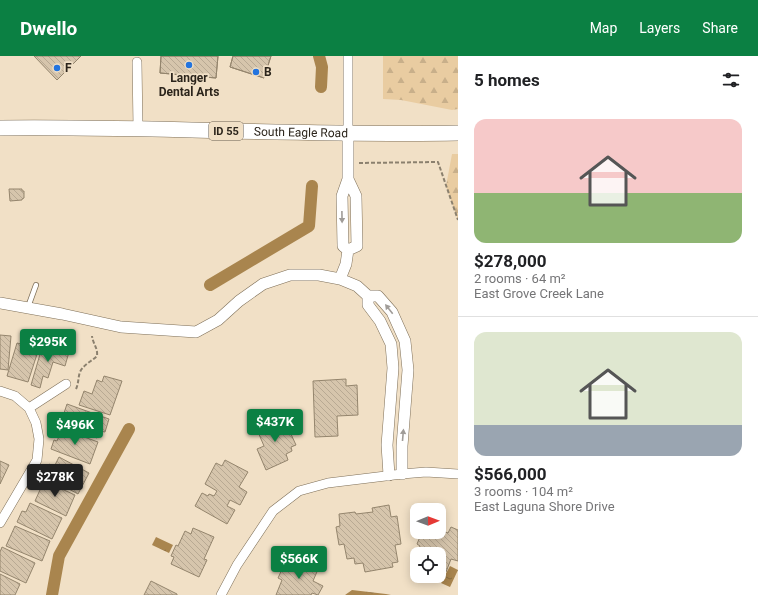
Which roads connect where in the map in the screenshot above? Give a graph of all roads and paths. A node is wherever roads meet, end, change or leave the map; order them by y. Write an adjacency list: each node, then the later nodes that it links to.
1 (348, 56): 5 (street)
2 (136, 58): 4 (street)
3 (0, 128): 4 (highway, South Eagle Road / ID 55)
4 (138, 128): 5 (highway, South Eagle Road / ID 55)
5 (348, 133): 6 (highway, South Eagle Road / ID 55); 7 (street)
6 (455, 133)
7 (348, 163): 8 (path); 9 (street)
8 (458, 220)
9 (340, 279): 11 (street); 13 (street)
10 (36, 285): 13 (lane)
11 (368, 296): 15 (street); 16 (street, one-way to 11)
12 (0, 303): 13 (street)
13 (28, 307)
14 (92, 336): 18 (path)
15 (393, 376): 16 (street); 23 (street)
16 (408, 377): 21 (street, one-way to 16)
17 (66, 384): 20 (street)
18 (76, 389)
19 (0, 391): 20 (street)
20 (29, 408): 24 (street)
21 (402, 474): 22 (street); 23 (street)
22 (458, 474)
23 (389, 476): 25 (street)
24 (0, 523)
25 (221, 595)

